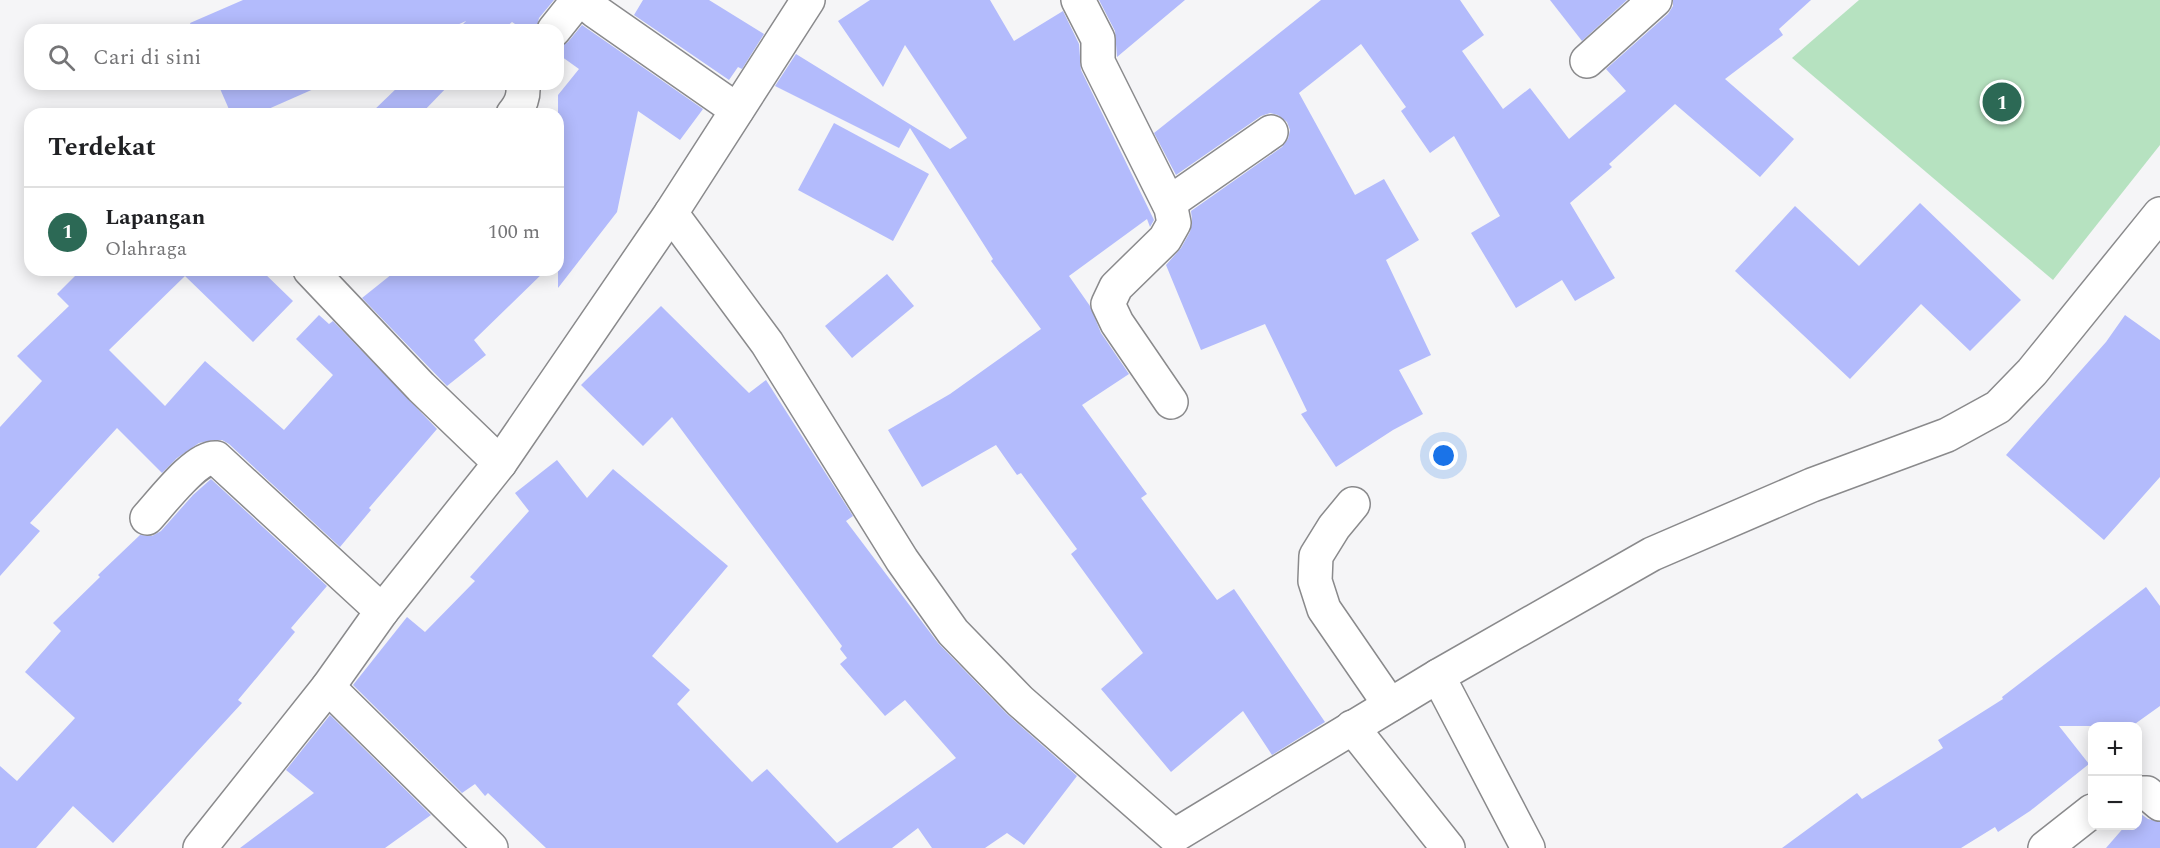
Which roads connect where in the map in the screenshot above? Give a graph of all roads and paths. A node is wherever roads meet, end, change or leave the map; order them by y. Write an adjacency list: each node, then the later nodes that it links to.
1 (580, 0): 5 (street); 9 (street)
2 (808, 0): 9 (street)
3 (1077, 0): 11 (street)
4 (1655, 0): 6 (street)
5 (559, 24)
6 (1587, 61)
7 (524, 90): 8 (street)
8 (517, 108)
9 (737, 110): 12 (street)
10 (1271, 132): 11 (street)
11 (1168, 203): 15 (street)
12 (671, 213): 16 (street); 27 (street)
13 (2160, 214): 20 (street)
14 (316, 276): 16 (street)
15 (1172, 402)
16 (500, 463): 19 (street)
17 (1353, 504): 22 (street)
18 (147, 518): 19 (street)
19 (382, 611): 21 (street)
20 (1438, 676): 22 (street); 31 (street)
21 (328, 687): 28 (street); 29 (street)
22 (1390, 705): 23 (street)
23 (1352, 727): 27 (street); 30 (street)
24 (2142, 793): 25 (street)
25 (2160, 804)
26 (2088, 814): 32 (street)
27 (1168, 842)
28 (200, 848)
29 (491, 848)
30 (1448, 848)
31 (1528, 848)
32 (2045, 848)

